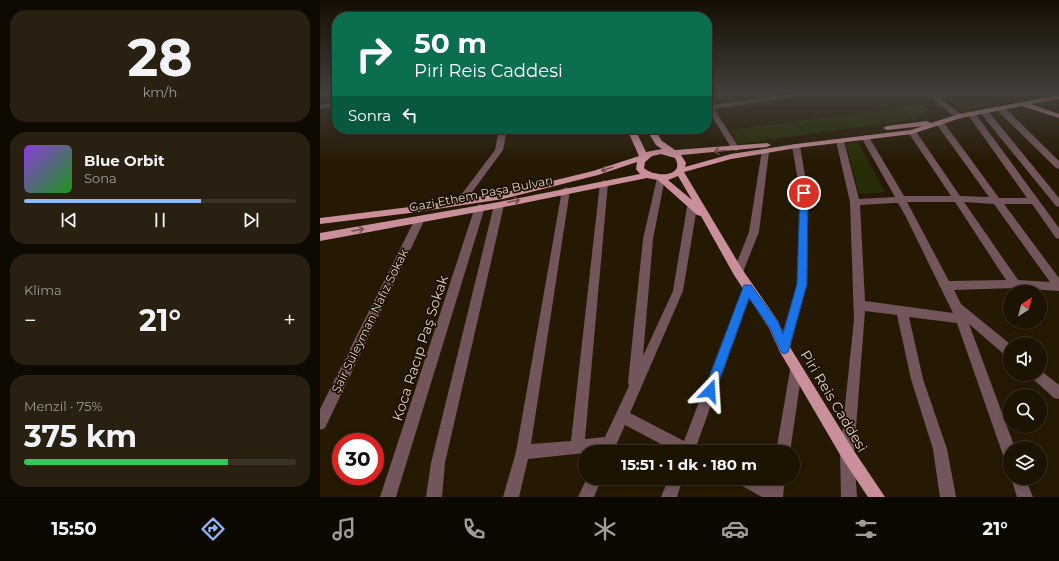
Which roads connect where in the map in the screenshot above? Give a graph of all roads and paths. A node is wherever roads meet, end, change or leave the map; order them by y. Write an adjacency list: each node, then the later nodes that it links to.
1 (715, 115): 15 (street)
2 (969, 115): 6 (main road)
3 (972, 115): 28 (street)
4 (986, 115): 31 (street)
5 (1007, 115): 19 (street)
6 (959, 116): 7 (main road)
7 (939, 122): 8 (main road); 15 (main road); 30 (street)
8 (912, 132): 12 (main road); 25 (street)
9 (501, 134): 27 (street)
10 (633, 134): 18 (main road)
11 (653, 134): 17 (main road)
12 (865, 137): 13 (main road); 26 (street)
13 (840, 141): 14 (main road); 29 (street)
14 (796, 146): 16 (main road); 50 (street)
15 (736, 149): 17 (main road, one-way to 17)
16 (765, 152): 20 (main road); 40 (street)
17 (673, 153): 18 (main road); 20 (main road)
18 (644, 157): 21 (main road); 27 (main road, Gazi Ethem Paşa Bulvarı, one-way to 27)
19 (1059, 166)
20 (679, 171): 22 (main road); 35 (main road, Piri Reis Caddesi)
21 (647, 175): 22 (main road); 23 (main road, Gazi Ethem Paşa Bulvarı)
22 (661, 178): 34 (main road, Piri Reis Caddesi); 53 (street)
23 (604, 183): 24 (main road, Gazi Ethem Paşa Bulvarı); 62 (street)
24 (566, 190): 32 (main road, Gazi Ethem Paşa Bulvarı, one-way to 24); 63 (street)
25 (958, 199): 26 (street); 30 (street); 41 (street)
26 (901, 200): 29 (street); 42 (street)
27 (461, 201): 37 (main road, Gazi Ethem Paşa Bulvarı)
28 (1035, 201): 30 (street); 38 (street)
29 (856, 202): 45 (street)
30 (998, 202): 43 (street)
31 (1059, 204)
32 (499, 205): 33 (main road, Gazi Ethem Paşa Bulvarı); 72 (street)
33 (480, 207): 36 (main road, Gazi Ethem Paşa Bulvarı); 71 (street, Koca Racıp Paş Sokak)
34 (692, 207): 35 (main road, Piri Reis Caddesi); 53 (street)
35 (705, 217): 40 (main road, Piri Reis Caddesi)
36 (420, 219): 39 (main road, Gazi Ethem Paşa Bulvarı, one-way to 36); 56 (street, Şair Süleyman Nafız Sokak)
37 (320, 221)
38 (1059, 234)
39 (320, 237)
40 (738, 272): 44 (main road, Piri Reis Caddesi)
41 (1015, 284): 42 (street); 43 (street)
42 (946, 286): 46 (street)
43 (1059, 286)
44 (748, 288): 50 (main road, Piri Reis Caddesi); 60 (street)
45 (860, 305): 47 (street); 64 (street)
46 (957, 307): 48 (street); 49 (street)
47 (902, 311): 48 (street); 78 (street)
48 (962, 319): 57 (street)
49 (1003, 346)
50 (784, 348): 51 (main road, Piri Reis Caddesi)
51 (796, 370): 61 (street); 64 (main road, Piri Reis Caddesi)
52 (1044, 381): 54 (street)
53 (633, 391): 55 (street)
54 (1059, 393)
55 (622, 416): 58 (street); 59 (street)
56 (320, 423)
57 (1005, 441)
58 (609, 445)
59 (678, 445)
60 (691, 445)
61 (784, 445)
62 (577, 447): 63 (street)
63 (523, 452): 73 (street)
64 (847, 453): 76 (street); 77 (main road, Piri Reis Caddesi)
65 (592, 485): 74 (street)
66 (673, 485): 75 (street)
67 (755, 485): 70 (street)
68 (777, 485): 70 (street)
69 (1021, 485): 79 (street)
70 (775, 496)
71 (388, 497)
72 (434, 497)
73 (511, 497)
74 (586, 497)
75 (669, 497)
76 (849, 497)
77 (878, 497)
78 (948, 497)
79 (1025, 497)

